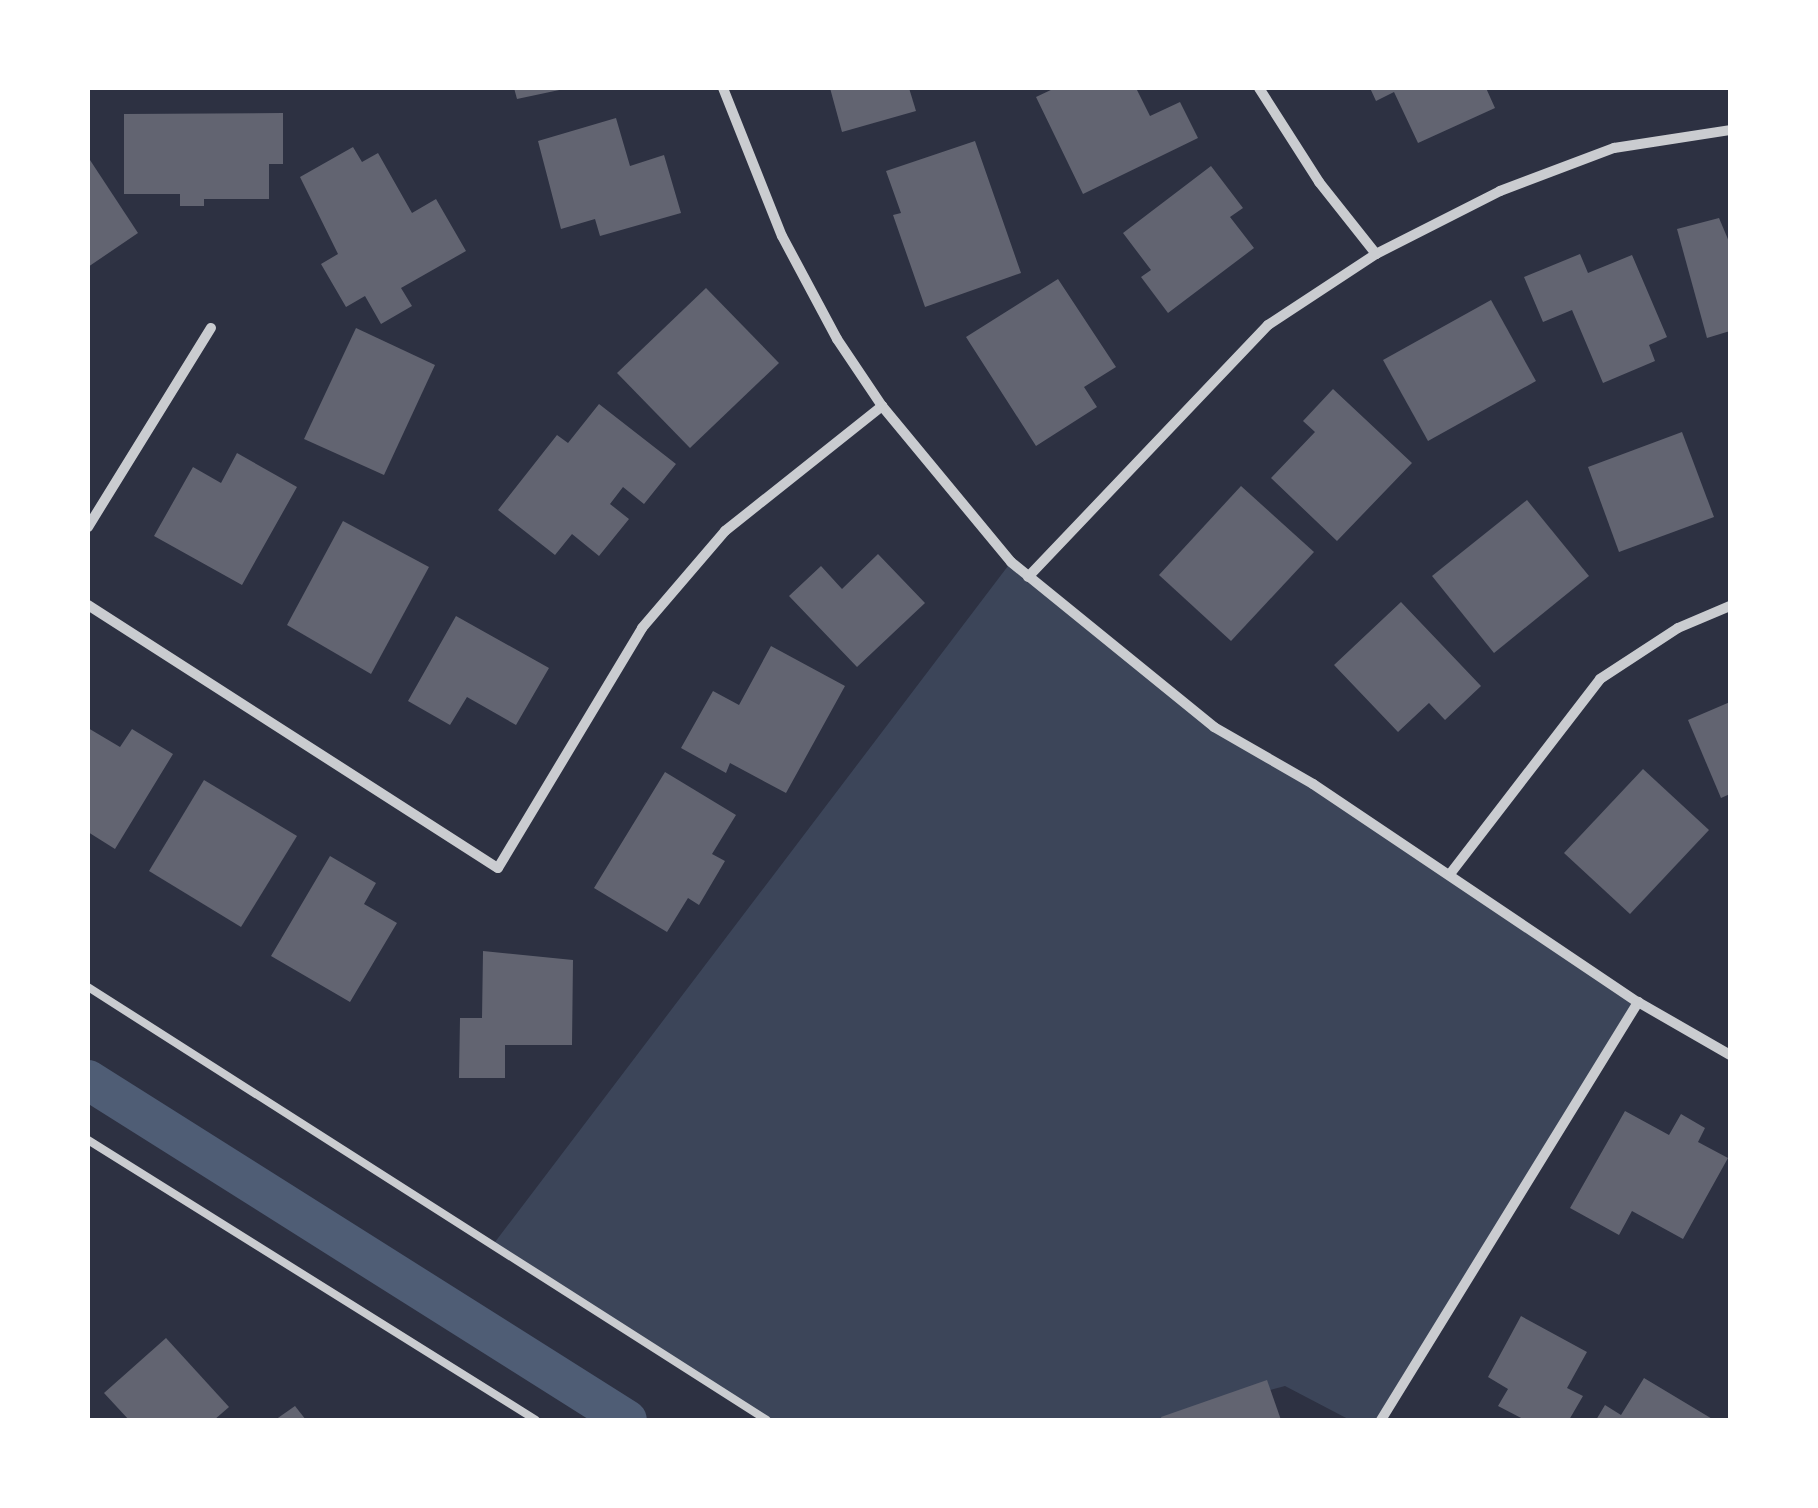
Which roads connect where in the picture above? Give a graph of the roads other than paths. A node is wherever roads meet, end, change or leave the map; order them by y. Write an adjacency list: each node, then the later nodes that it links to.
1 (723, 88): 6 (street)
2 (1259, 88): 4 (street)
3 (1730, 130): 4 (street)
4 (1376, 254): 8 (street)
5 (211, 328): 7 (street)
6 (882, 406): 8 (street); 9 (street)
7 (88, 526)
8 (1028, 577): 11 (street)
9 (88, 604)
10 (1730, 606): 11 (street)
11 (1450, 874): 13 (street)
12 (88, 986): 17 (lane)
13 (1638, 1002): 14 (street); 18 (street)
14 (1730, 1055)
15 (88, 1140): 16 (lane)
16 (536, 1420)
17 (767, 1420)
18 (1382, 1420)

